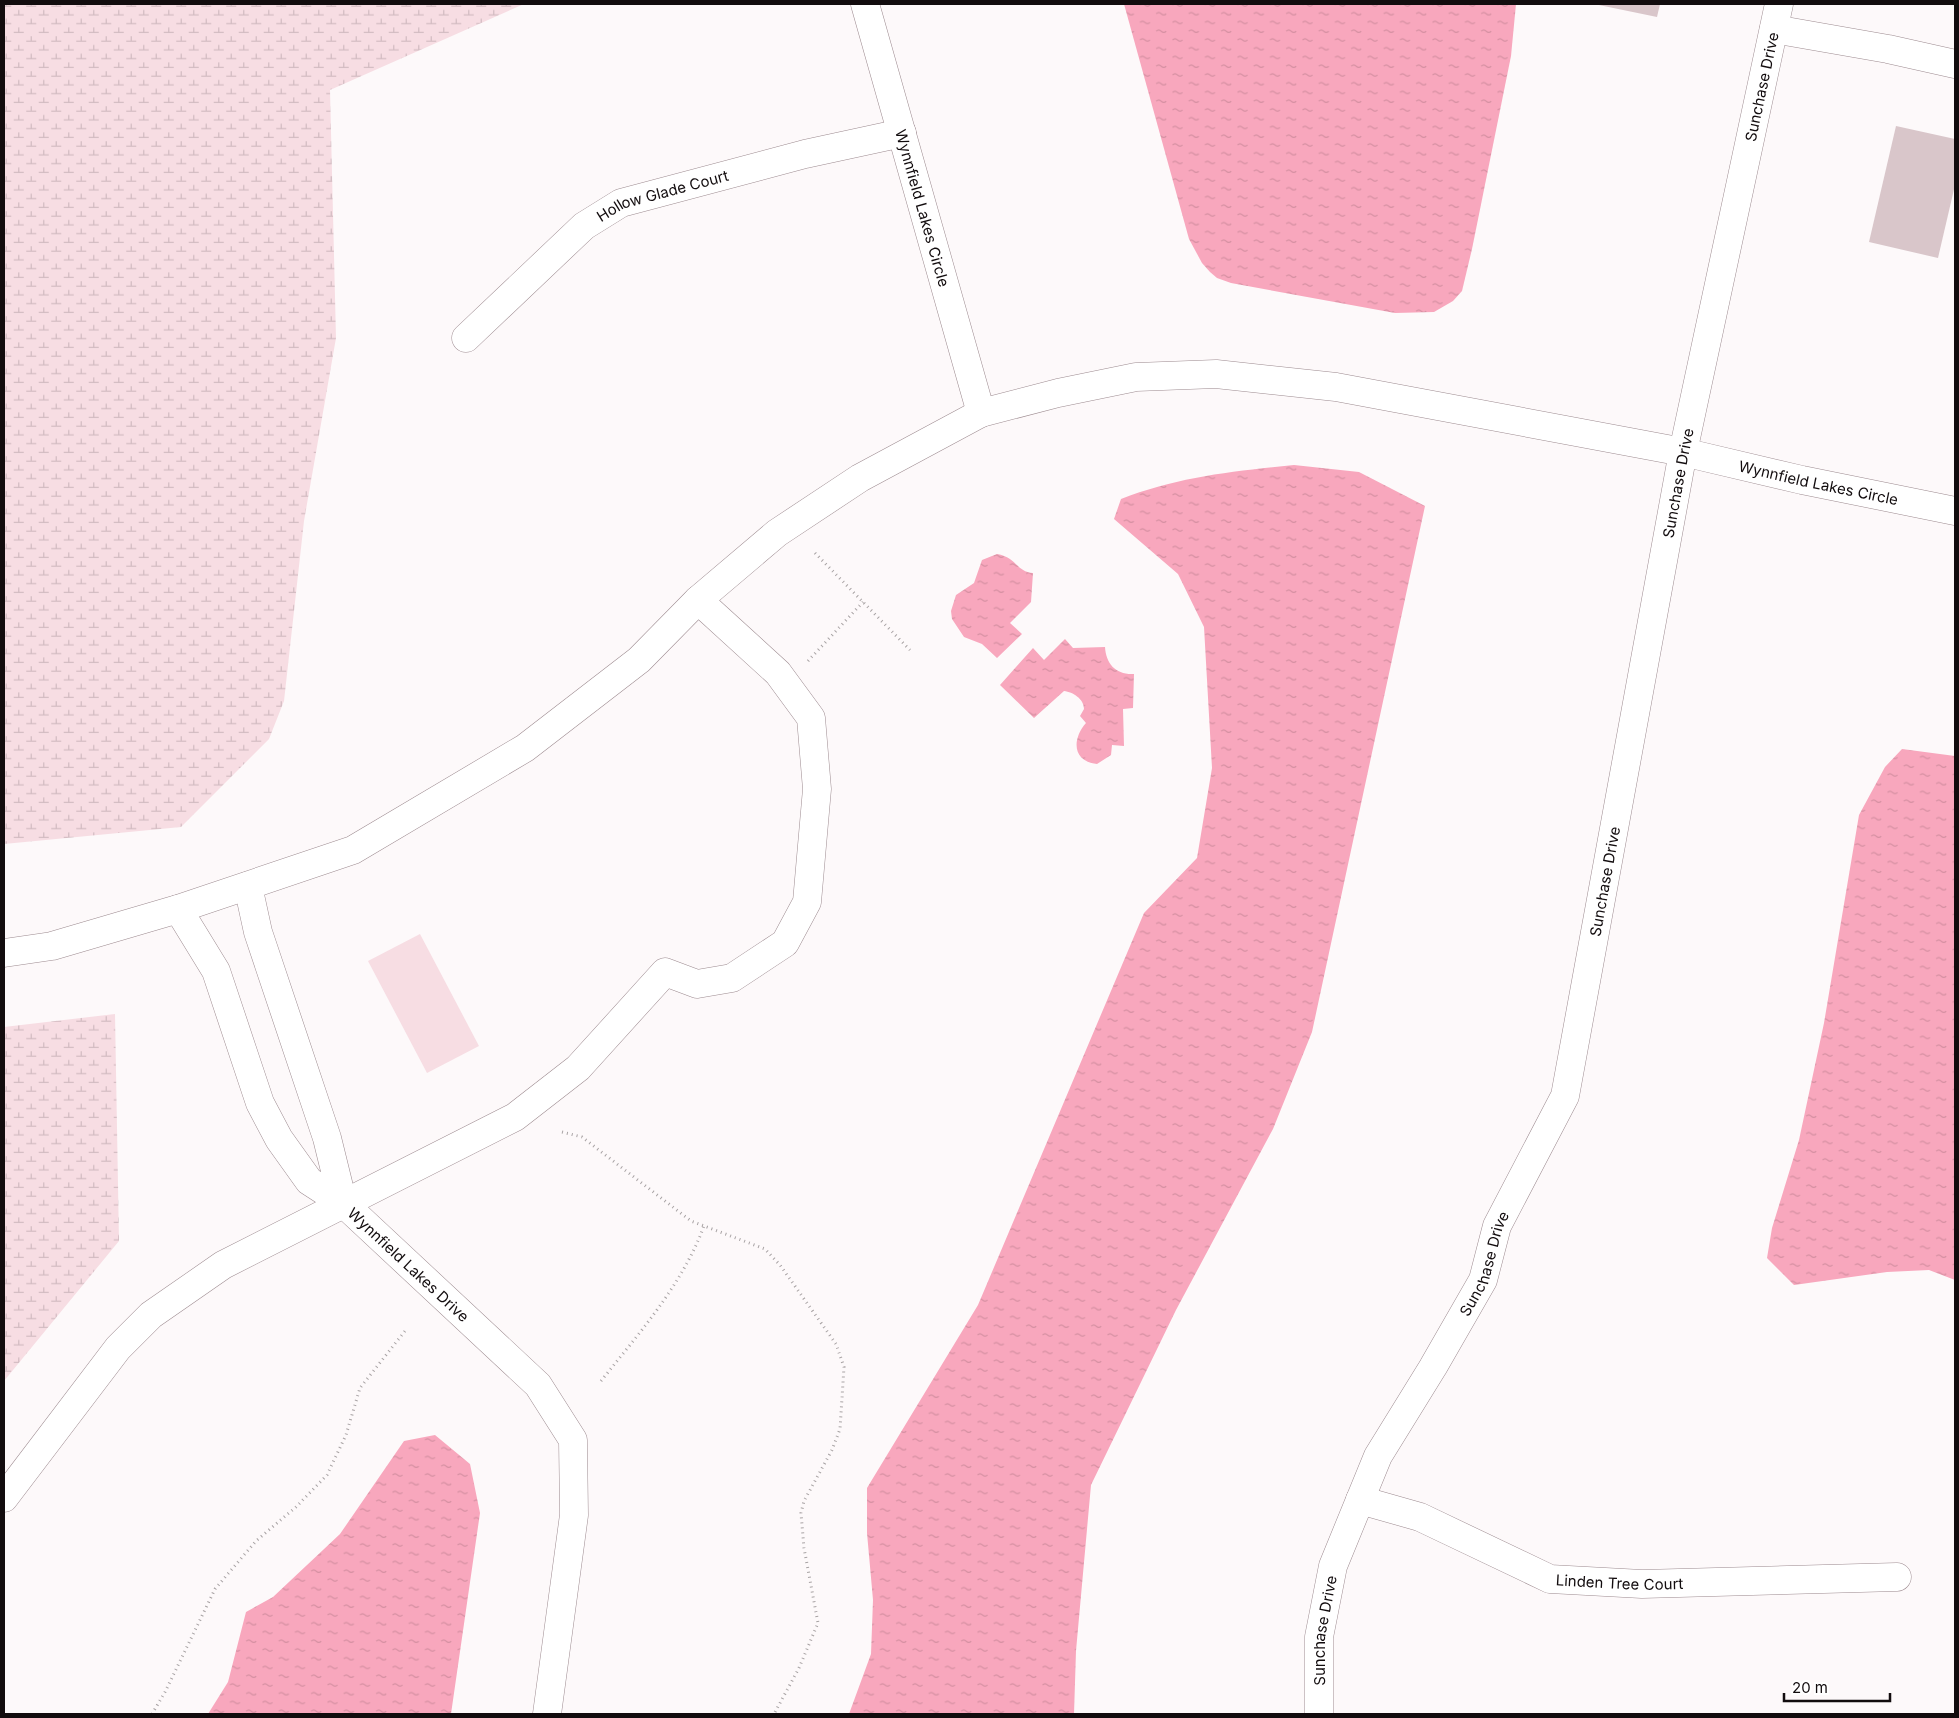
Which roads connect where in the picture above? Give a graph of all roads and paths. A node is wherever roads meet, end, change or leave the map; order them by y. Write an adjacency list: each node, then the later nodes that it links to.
1 (865, 4): 4 (street, Wynnfield Lakes Circle)
2 (1776, 16): 3 (street); 7 (street, Sunchase Drive)
3 (1955, 64)
4 (902, 133): 5 (street, Hollow Glade Court); 6 (street, Wynnfield Lakes Circle)
5 (466, 338)
6 (981, 413): 7 (street, Wynnfield Lakes Circle); 10 (street, Wynnfield Lakes Circle)
7 (1683, 452): 8 (street, Wynnfield Lakes Circle); 23 (street, Sunchase Drive)
8 (1955, 511)
9 (815, 553): 11 (path)
10 (698, 600): 14 (street, Wynnfield Lakes Circle); 18 (street)
11 (863, 602): 12 (path); 13 (path)
12 (910, 650)
13 (804, 665)
14 (248, 886): 15 (street, Wynnfield Lakes Circle); 18 (street)
15 (178, 909): 16 (street, Wynnfield Lakes Circle); 18 (street)
16 (4, 953)
17 (562, 1132): 19 (path)
18 (343, 1203): 22 (street, Wynnfield Lakes Drive); 26 (street, Wynnfield Lakes Drive)
19 (704, 1226): 21 (path); 27 (path)
20 (405, 1331): 25 (path)
21 (601, 1381)
22 (4, 1498)
23 (1360, 1500): 24 (street, Linden Tree Court); 28 (street, Sunchase Drive)
24 (1897, 1577)
25 (152, 1714)
26 (547, 1714)
27 (774, 1714)
28 (1319, 1714)

